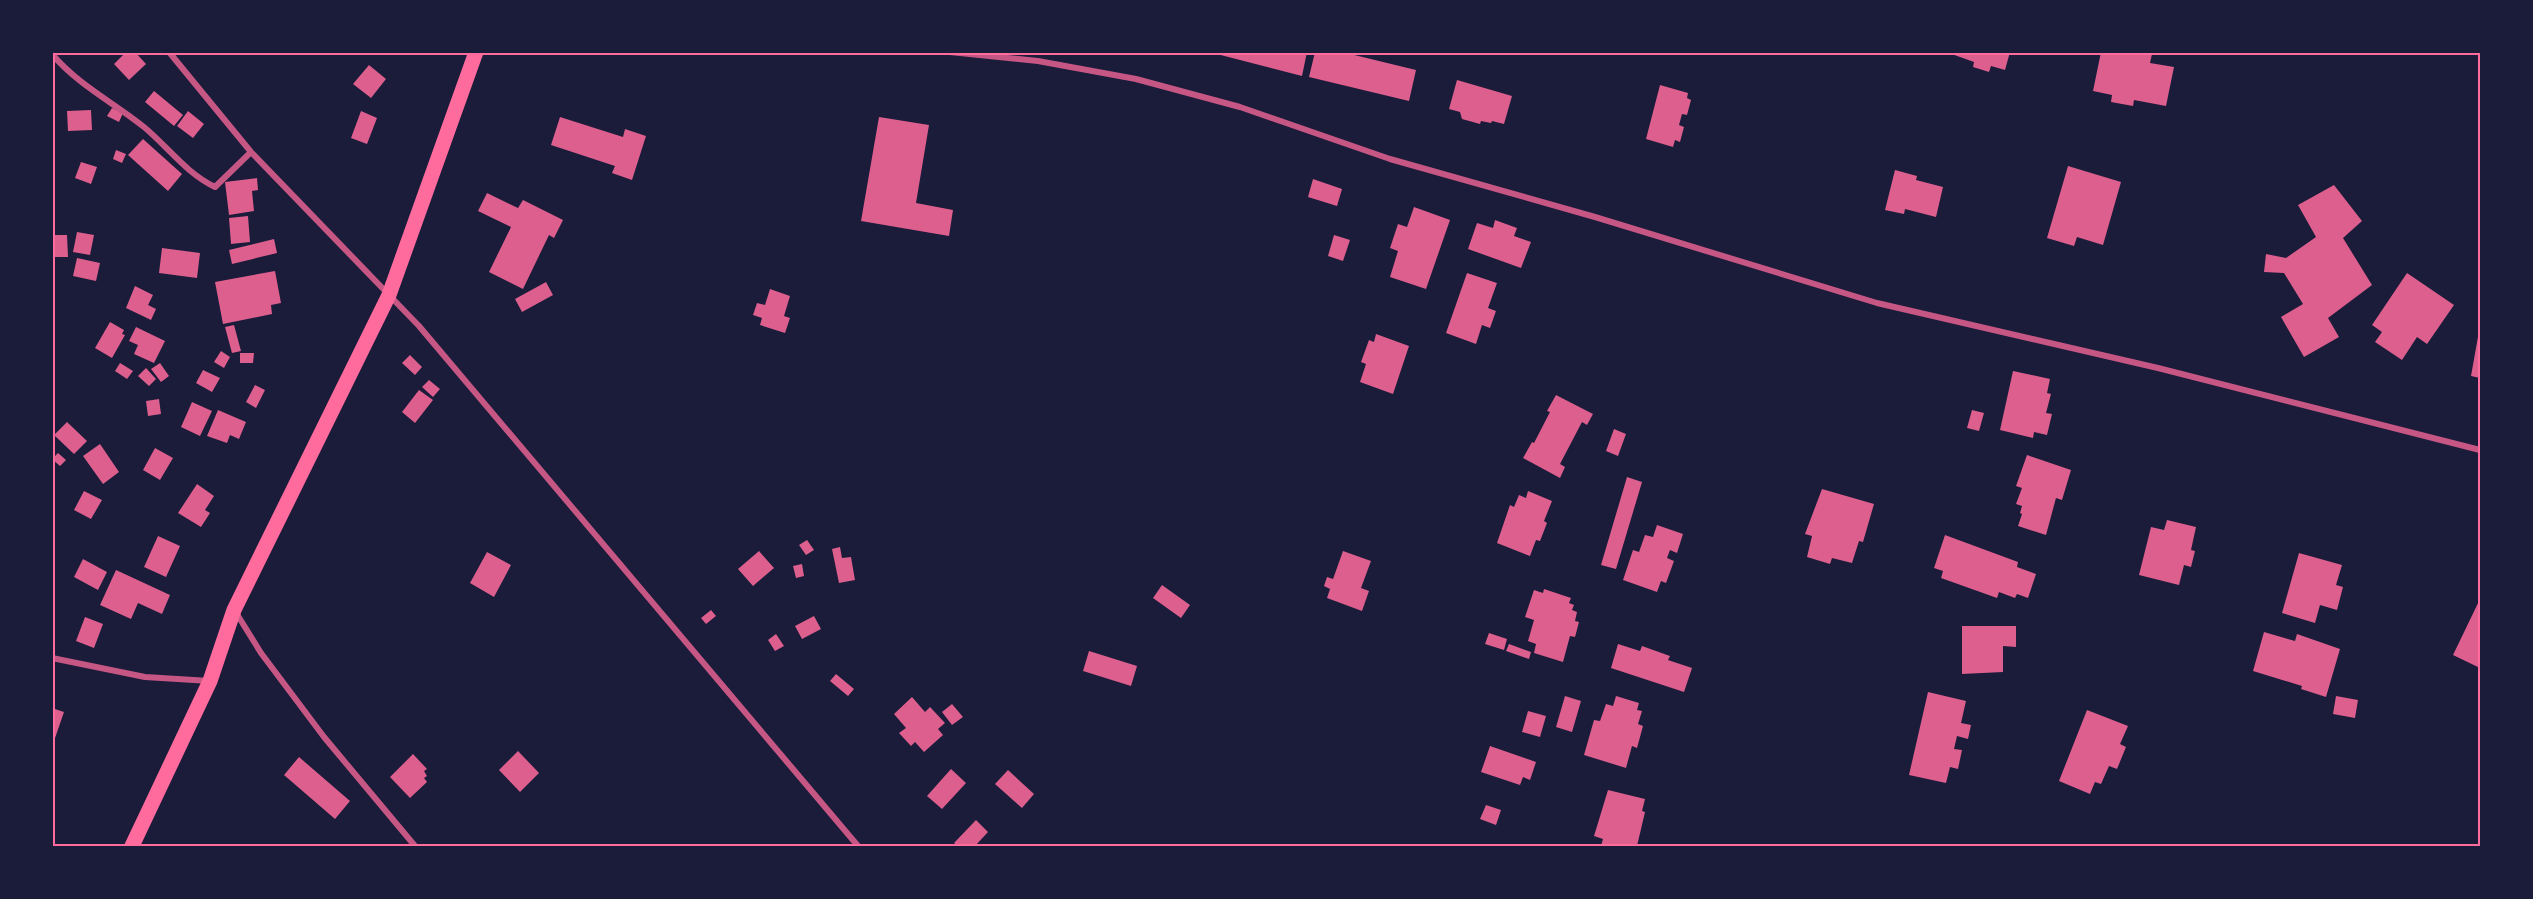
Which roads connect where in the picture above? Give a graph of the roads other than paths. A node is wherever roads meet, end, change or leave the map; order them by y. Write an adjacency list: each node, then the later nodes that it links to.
1 (169, 52): 5 (street)
2 (476, 52): 6 (main road)
3 (950, 52): 7 (street)
4 (52, 54): 5 (street)
5 (250, 152): 6 (street)
6 (389, 295): 8 (main road); 13 (street)
7 (2481, 450)
8 (234, 610): 10 (main road); 12 (street)
9 (52, 658): 10 (street)
10 (210, 681): 11 (main road)
11 (132, 846)
12 (415, 846)
13 (858, 846)

